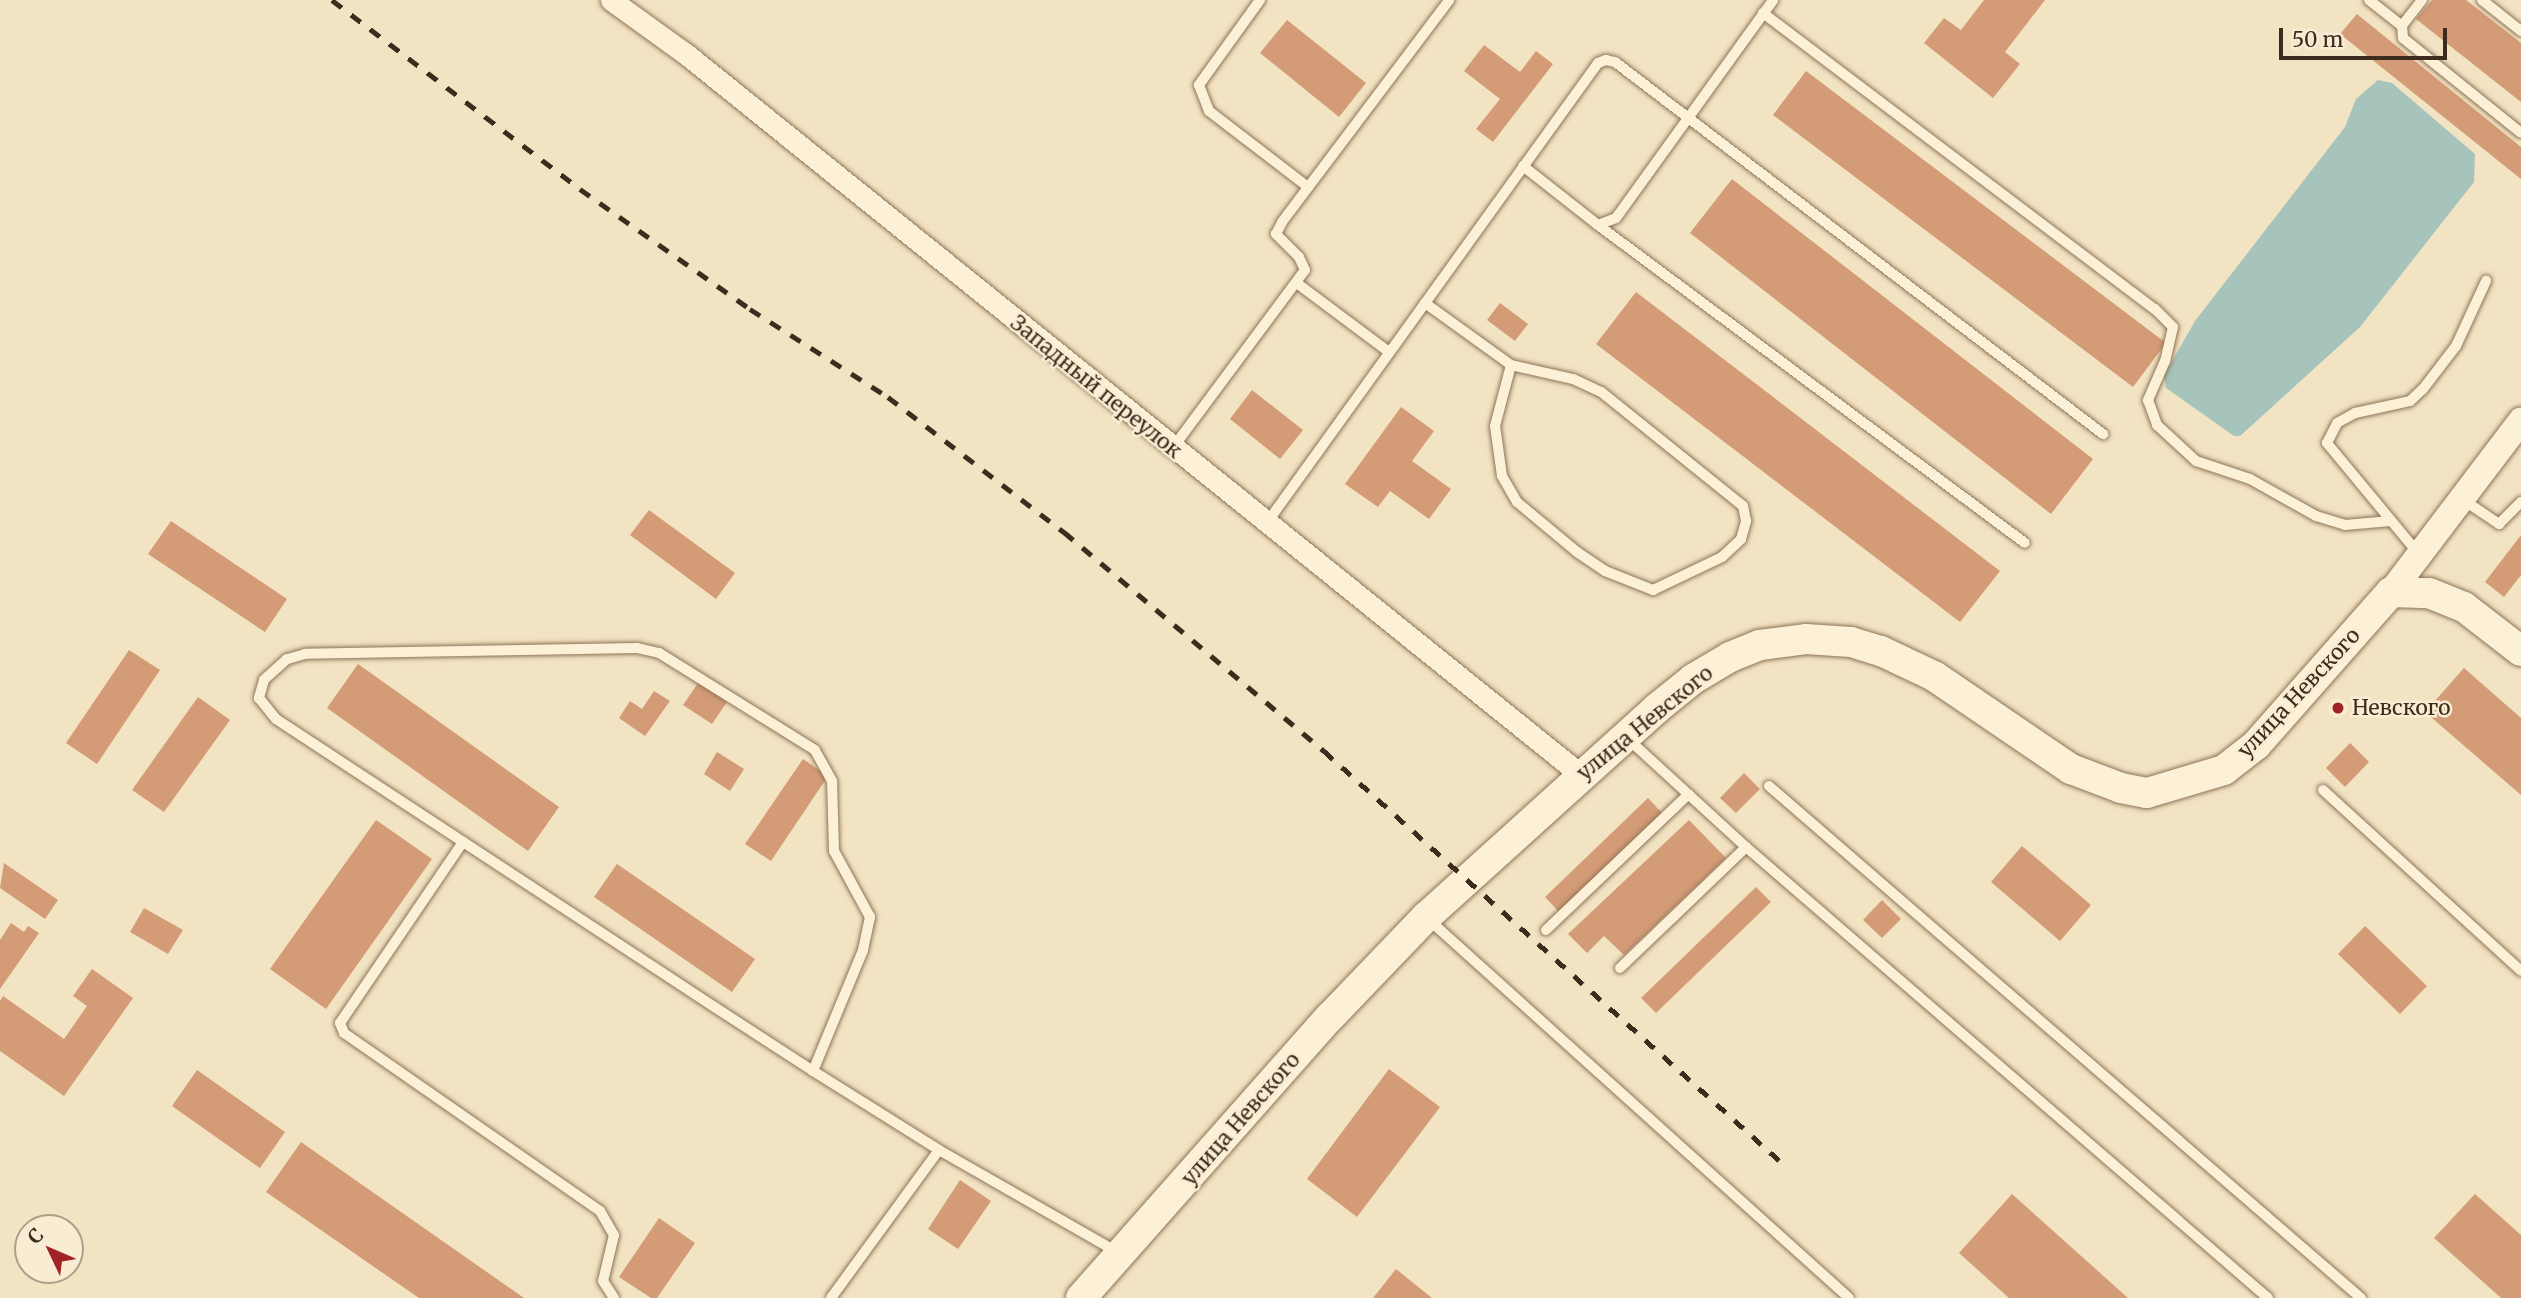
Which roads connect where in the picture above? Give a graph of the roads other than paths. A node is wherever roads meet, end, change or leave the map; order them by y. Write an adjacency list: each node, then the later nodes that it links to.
1 (611, 0): 23 (street, Западный переулок)
2 (1260, 0): 14 (lane)
3 (1449, 0): 14 (lane)
4 (1773, 0): 8 (lane)
5 (2370, 0): 9 (lane)
6 (2422, 0): 9 (lane)
7 (2482, 0): 10 (lane)
8 (1763, 13): 11 (lane); 26 (lane)
9 (2402, 26): 12 (lane)
10 (2521, 31)
11 (1687, 117): 13 (lane); 15 (lane); 22 (lane)
12 (2521, 133)
13 (1523, 166): 15 (lane); 18 (lane)
14 (1308, 187): 17 (lane)
15 (1598, 225): 28 (lane)
16 (2486, 281): 26 (lane)
17 (1298, 284): 19 (lane); 23 (lane)
18 (1425, 303): 19 (lane); 20 (lane)
19 (1389, 352): 27 (lane)
20 (1511, 365): 20 (lane)
21 (2521, 421): 24 (street)
22 (2103, 434)
23 (1172, 449): 27 (street, Западный переулок)
24 (2462, 499): 25 (lane); 29 (street)
25 (2521, 502)
26 (2391, 521): 29 (lane)
27 (1266, 524): 33 (street, Западный переулок)
28 (2025, 543)
29 (2420, 555): 30 (street)
30 (2391, 592): 31 (main road); 32 (main road, улица Невского)
31 (2521, 651)
32 (1625, 736): 33 (main road, улица Невского); 36 (lane)
33 (1581, 775): 39 (main road, улица Невского)
34 (1769, 786): 51 (lane)
35 (2323, 790): 42 (lane)
36 (1689, 793): 38 (lane); 40 (lane)
37 (463, 842): 43 (lane); 43 (lane); 46 (lane)
38 (1746, 847): 41 (lane); 50 (lane)
39 (1426, 917): 45 (main road, улица Невского); 49 (lane)
40 (1546, 930)
41 (1620, 968)
42 (2521, 971)
43 (813, 1071): 44 (lane)
44 (939, 1150): 45 (lane); 47 (lane)
45 (1122, 1254): 48 (main road, улица Невского)
46 (614, 1298)
47 (831, 1298)
48 (1082, 1298)
49 (1849, 1298)
50 (2268, 1298)
51 (2361, 1298)

